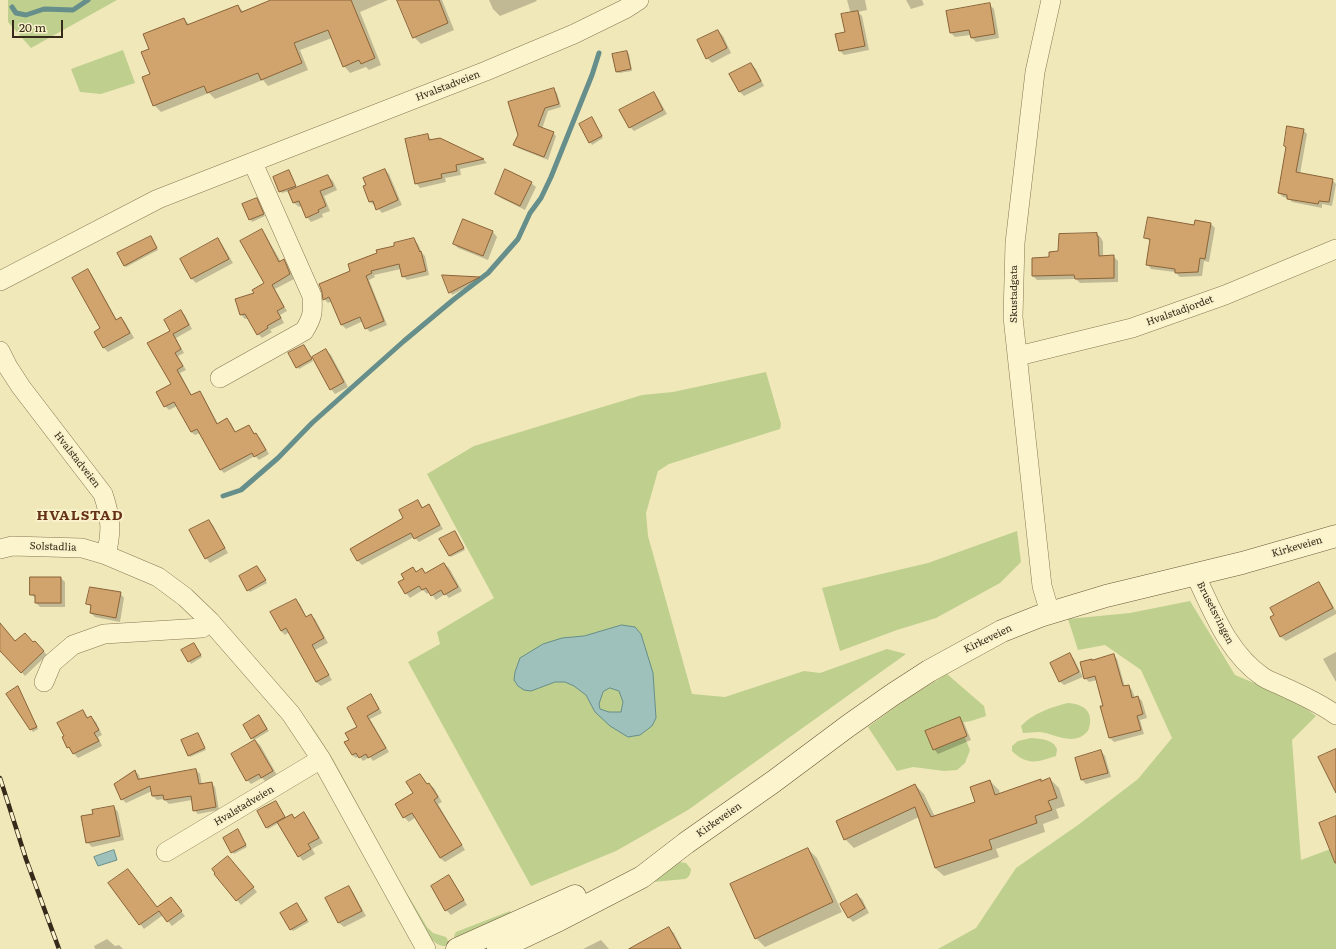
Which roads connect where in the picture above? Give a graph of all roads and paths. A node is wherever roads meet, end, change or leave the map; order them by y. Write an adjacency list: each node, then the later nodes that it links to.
1 (639, 0): 3 (street, Hvalstadveien)
2 (1051, 0): 7 (street, Skustadgata)
3 (253, 163): 5 (street, Hvalstadveien); 8 (street)
4 (1336, 249): 7 (street, Hvalstadjordet)
5 (0, 281)
6 (0, 351): 11 (street, Hvalstadveien)
7 (1018, 356): 13 (street, Skustadgata)
8 (220, 378)
9 (1336, 536): 12 (main road, Kirkeveien)
10 (0, 549): 11 (street, Solstadlia)
11 (106, 555): 14 (street)
12 (1196, 574): 13 (main road, Kirkeveien); 16 (street, Brusetsvingen)
13 (1050, 613): 20 (main road, Kirkeveien)
14 (210, 621): 15 (street); 17 (street)
15 (44, 682)
16 (1336, 715)
17 (321, 759): 18 (street, Hvalstadveien); 19 (street)
18 (166, 852)
19 (407, 913): 21 (street); 22 (street)
20 (500, 944): 23 (main road, Kirkeveien)
21 (416, 949)
22 (426, 949)
23 (457, 949)

